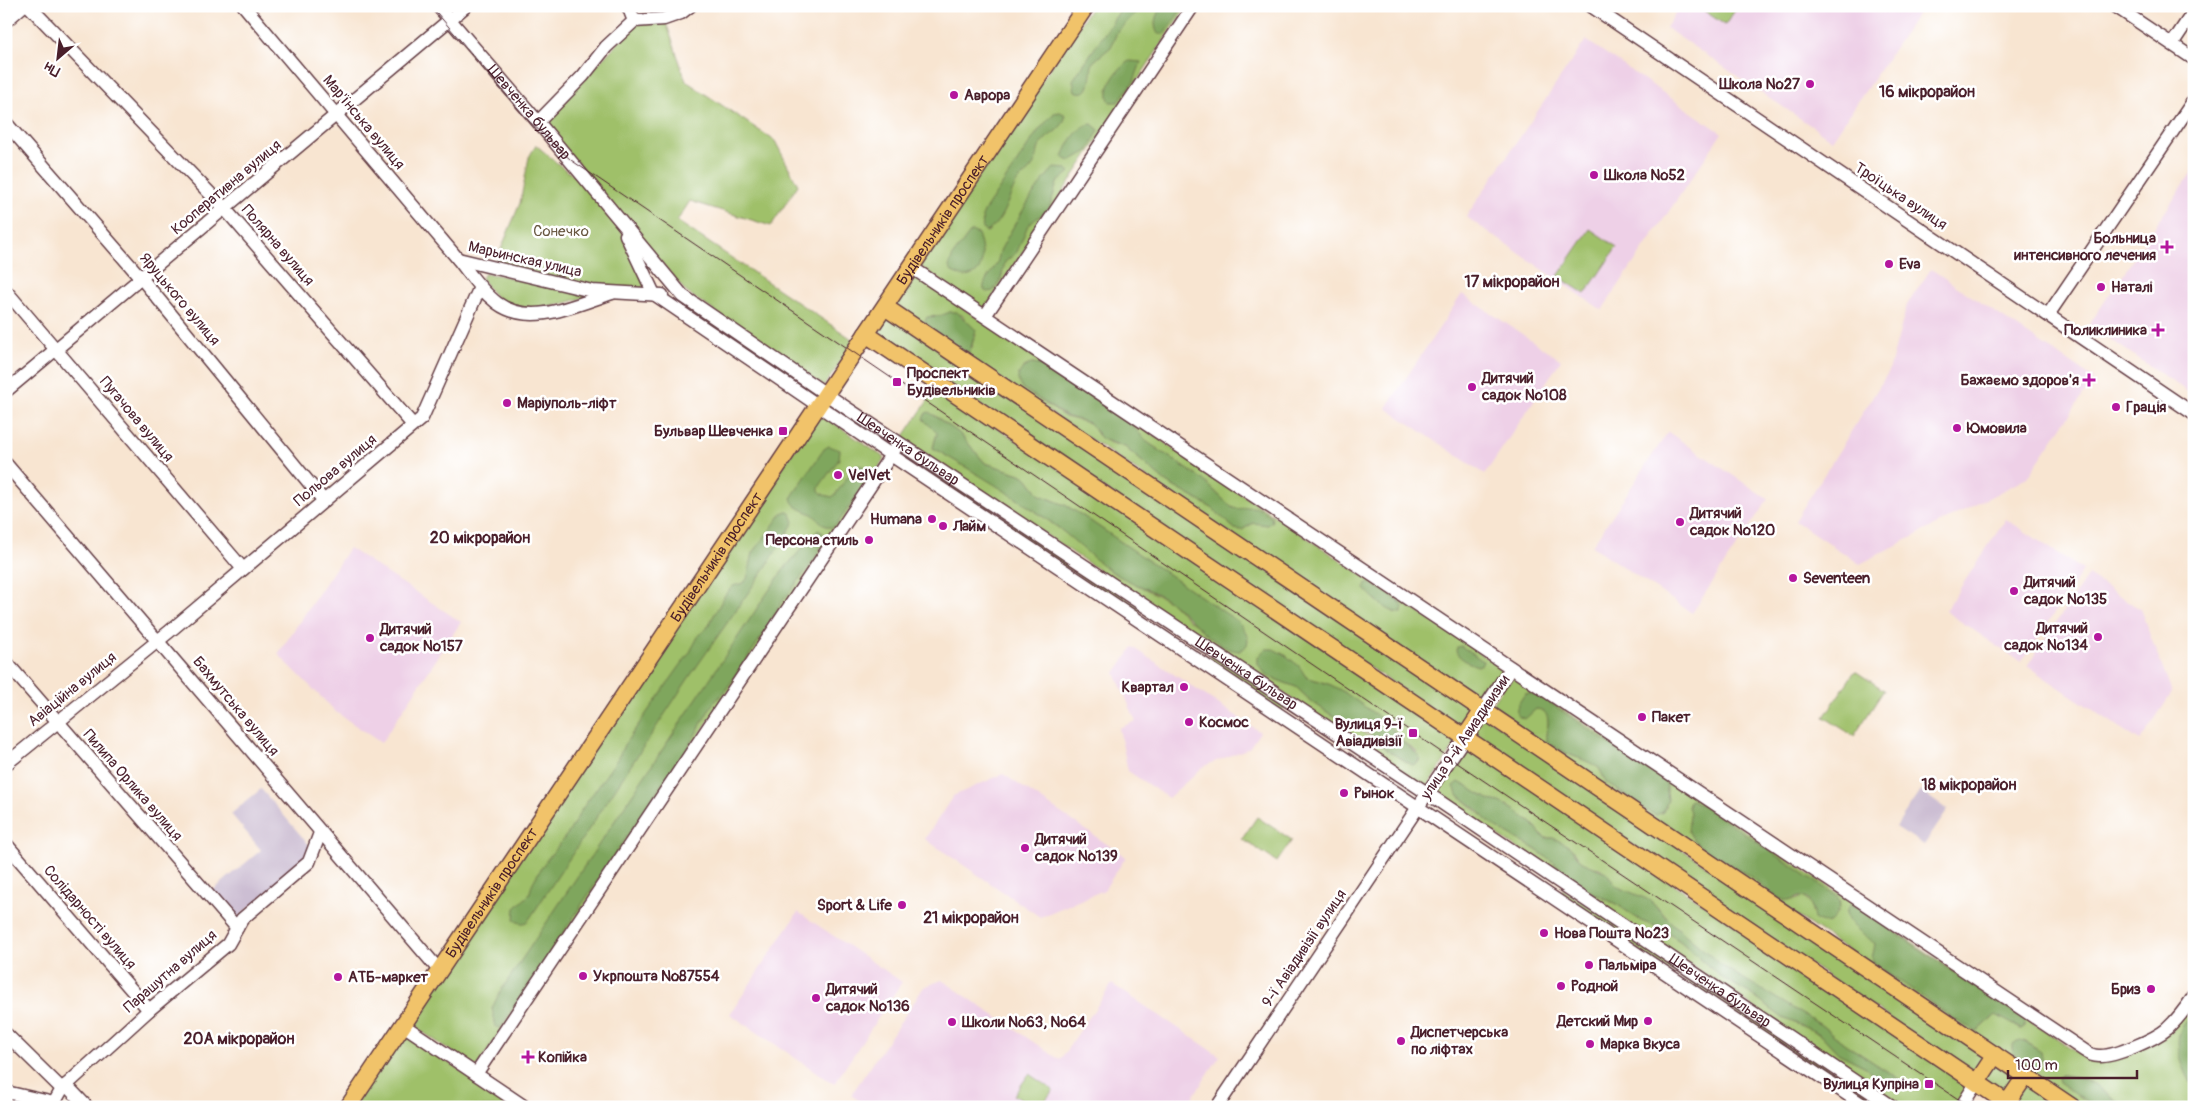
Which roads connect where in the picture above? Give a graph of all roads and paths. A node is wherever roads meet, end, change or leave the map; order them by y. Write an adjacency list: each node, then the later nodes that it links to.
1 (23, 6): 14 (street)
2 (30, 6): 22 (street, Полярна вулиця)
3 (244, 6): 19 (street, Мар'їнська вулиця)
4 (438, 6): 13 (street, Шевченка бульвар)
5 (466, 6): 13 (street, Кооперативна вулиця)
6 (628, 6): 15 (street)
7 (690, 6): 15 (street)
8 (1086, 6): 25 (main road, Будівельників проспект)
9 (1193, 6): 34 (street)
10 (1591, 6): 33 (street, Троїцька вулиця)
11 (2115, 6): 16 (street)
12 (2194, 11): 16 (street)
13 (450, 20): 19 (street, Кооперативна вулиця); 20 (street, Шевченка бульвар)
14 (6, 21)
15 (634, 21): 20 (street)
16 (2172, 44): 17 (street)
17 (2194, 58)
18 (2194, 100): 33 (street)
19 (336, 116): 22 (street, Кооперативна вулиця); 24 (street, Мар'їнська вулиця)
20 (538, 122): 23 (street, Шевченка бульвар)
21 (6, 123): 26 (street, Яруцького вулиця)
22 (225, 209): 26 (street, Кооперативна вулиця); 40 (street, Полярна вулиця)
23 (619, 219): 30 (street, Шевченка бульвар); 31 (street, Шевченка бульвар)
24 (458, 259): 27 (street, Марьинская улица); 29 (street, Марьинская улица)
25 (911, 267): 32 (main road, Будівельників проспект); 34 (street)
26 (142, 279): 36 (street, Кооперативна вулиця); 44 (street, Яруцького вулиця)
27 (480, 287): 29 (street, Марьинская улица); 40 (street, Польова вулиця)
28 (6, 291): 36 (street, Пугачова вулиця)
29 (612, 293): 30 (street, Марьинская улица)
30 (654, 294): 31 (street, Марьинская улица); 38 (street, Шевченка бульвар)
31 (683, 296): 38 (street, Шевченка бульвар)
32 (884, 306): 35 (main road, Будівельників проспект); 50 (main road)
33 (2048, 315): 39 (street, Троїцька вулиця)
34 (985, 316): 48 (street)
35 (866, 334): 38 (main road, Будівельників проспект); 53 (main road)
36 (57, 350): 37 (street, Кооперативна вулиця); 45 (street, Пугачова вулиця)
37 (6, 392)
38 (822, 400): 41 (street, Шевченка бульвар); 42 (street, Шевченка бульвар); 62 (main road, Будівельників проспект)
39 (2194, 414)
40 (413, 425): 44 (street, Польова вулиця)
41 (900, 443): 42 (street); 49 (street, Шевченка бульвар)
42 (891, 455): 51 (street, Шевченка бульвар); 68 (street)
43 (6, 464): 46 (street, Бахмутська вулиця)
44 (324, 501): 45 (street, Польова вулиця)
45 (243, 569): 46 (street, Польова вулиця)
46 (159, 640): 52 (street, Авіаційна вулиця); 57 (street, Бахмутська вулиця)
47 (6, 662): 52 (street, Пилипа Орлика вулиця)
48 (1511, 668): 50 (street, улица 9-й Авиадивизии); 63 (street)
49 (1291, 703): 51 (street); 55 (street, Шевченка бульвар)
50 (1483, 710): 53 (main road, улица 9-й Авиадивизии); 67 (main road)
51 (1283, 715): 56 (street, Шевченка бульвар)
52 (57, 723): 54 (street, Авіаційна вулиця); 61 (street, Пилипа Орлика вулиця)
53 (1465, 738): 55 (street, улица 9-й Авиадивизии); 70 (main road)
54 (6, 764)
55 (1428, 794): 56 (street, улица 9-й Авиадивизии); 59 (street, Шевченка бульвар)
56 (1419, 806): 60 (street, Шевченка бульвар); 78 (street, 9-ї Авіадивізії вулиця)
57 (320, 833): 61 (street, Парашутна вулиця); 62 (street, Бахмутська вулиця)
58 (6, 844): 64 (street, Солідарності вулиця)
59 (1562, 884): 60 (street); 80 (street, Шевченка бульвар)
60 (1554, 897): 79 (street, Шевченка бульвар)
61 (237, 928): 64 (street, Парашутна вулиця)
62 (439, 970): 65 (main road, Будівельників проспект)
63 (2194, 996)
64 (149, 1010): 71 (street, Парашутна вулиця)
65 (402, 1025): 68 (street); 76 (main road, Будівельників проспект)
66 (6, 1034): 71 (street)
67 (1995, 1055): 69 (main road); 70 (main road)
68 (476, 1074): 77 (street)
69 (2026, 1075): 74 (main road); 82 (main road)
70 (1977, 1082): 74 (main road); 81 (street)
71 (64, 1087): 73 (street, Парашутна вулиця); 75 (street)
72 (6, 1092): 73 (street)
73 (53, 1105)
74 (2008, 1105)
75 (87, 1107)
76 (348, 1107)
77 (525, 1107)
78 (1217, 1107)
79 (1866, 1107)
80 (1893, 1107)
81 (1961, 1107)
82 (2072, 1107)

